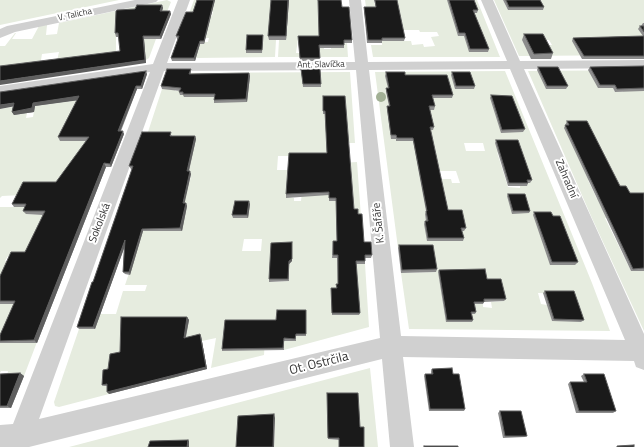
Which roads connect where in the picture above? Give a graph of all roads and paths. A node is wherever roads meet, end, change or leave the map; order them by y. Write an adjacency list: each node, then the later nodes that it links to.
1 (152, 0): 5 (street, V. Talicha)
2 (184, 0): 9 (street, Sokolská)
3 (355, 0): 7 (street, K. Šafáře)
4 (487, 0): 8 (street, Zahradní)
5 (0, 34)
6 (644, 64): 8 (street, Ant. Slavíčka)
7 (362, 65): 8 (street, Ant. Slavíčka); 9 (street, Ant. Slavíčka); 11 (street, K. Šafáře)
8 (517, 66): 12 (street, Zahradní)
9 (159, 67): 10 (street, Ant. Slavíčka); 13 (street, Sokolská)
10 (0, 90)
11 (391, 346): 12 (street, Ot. Ostrčila); 13 (street, Ot. Ostrčila); 14 (street, K. Šafáře)
12 (643, 354)
13 (12, 440)
14 (402, 447)

